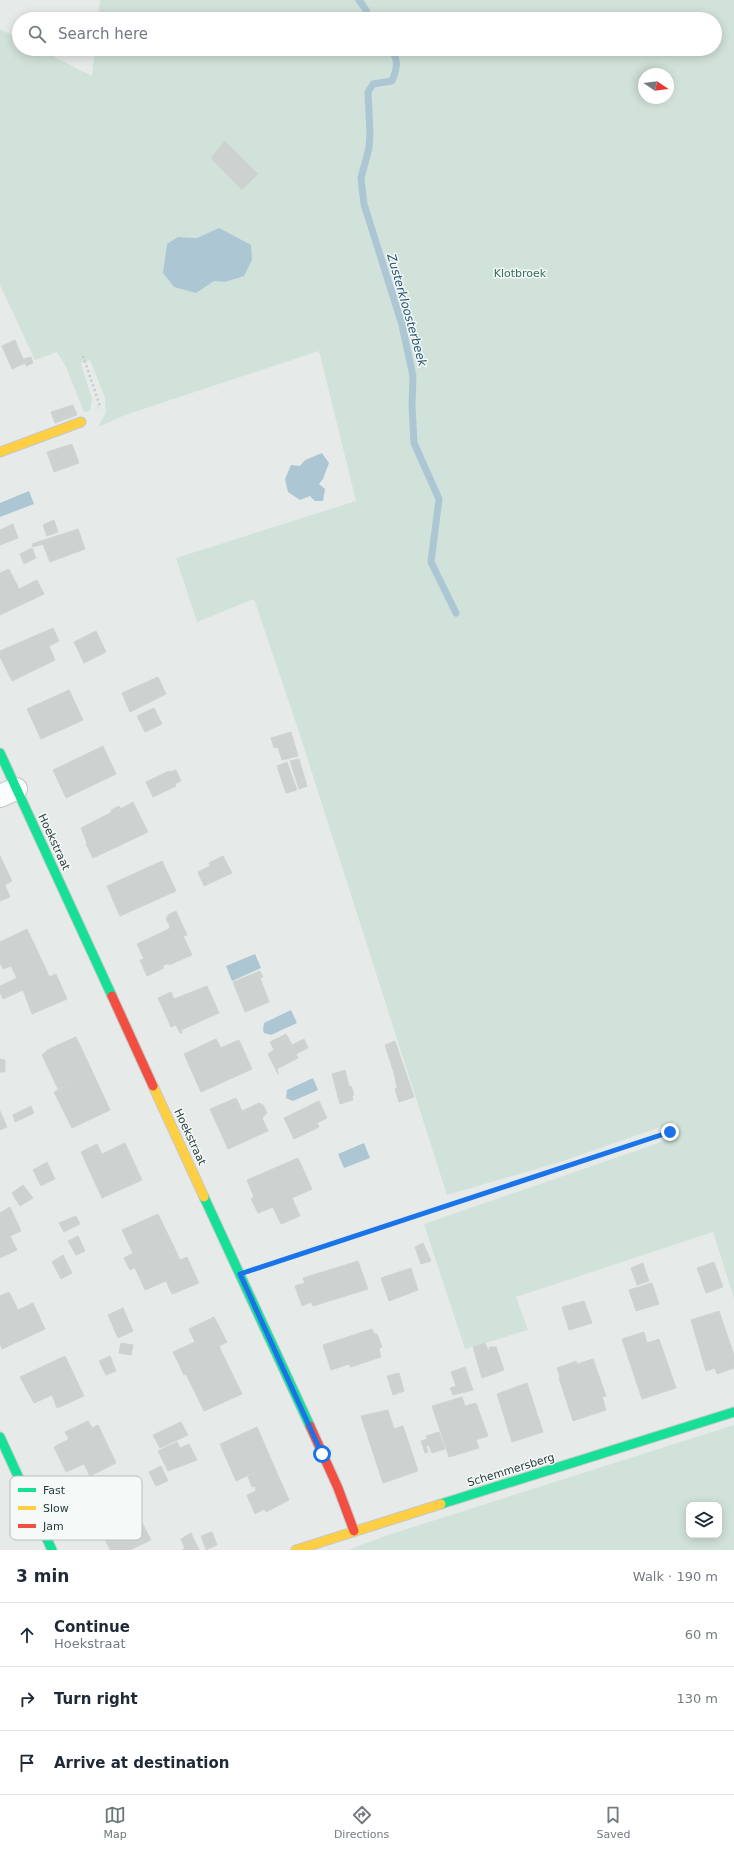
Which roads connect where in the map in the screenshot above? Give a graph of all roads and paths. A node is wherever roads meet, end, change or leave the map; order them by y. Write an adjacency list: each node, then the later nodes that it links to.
1 (83, 356): 2 (path)
2 (81, 422): 3 (street)
3 (0, 452)
4 (0, 753): 5 (street, Hoekstraat)
5 (8, 793): 7 (street, Hoekstraat)
6 (670, 1132): 7 (path)
7 (240, 1274): 11 (street, Hoekstraat)
8 (734, 1412): 11 (street, Schemmersberg)
9 (0, 1437): 10 (street)
10 (18, 1476)
11 (354, 1531): 14 (street, Schemmersberg)
12 (47, 1540): 13 (street)
13 (52, 1550)
14 (296, 1550)

